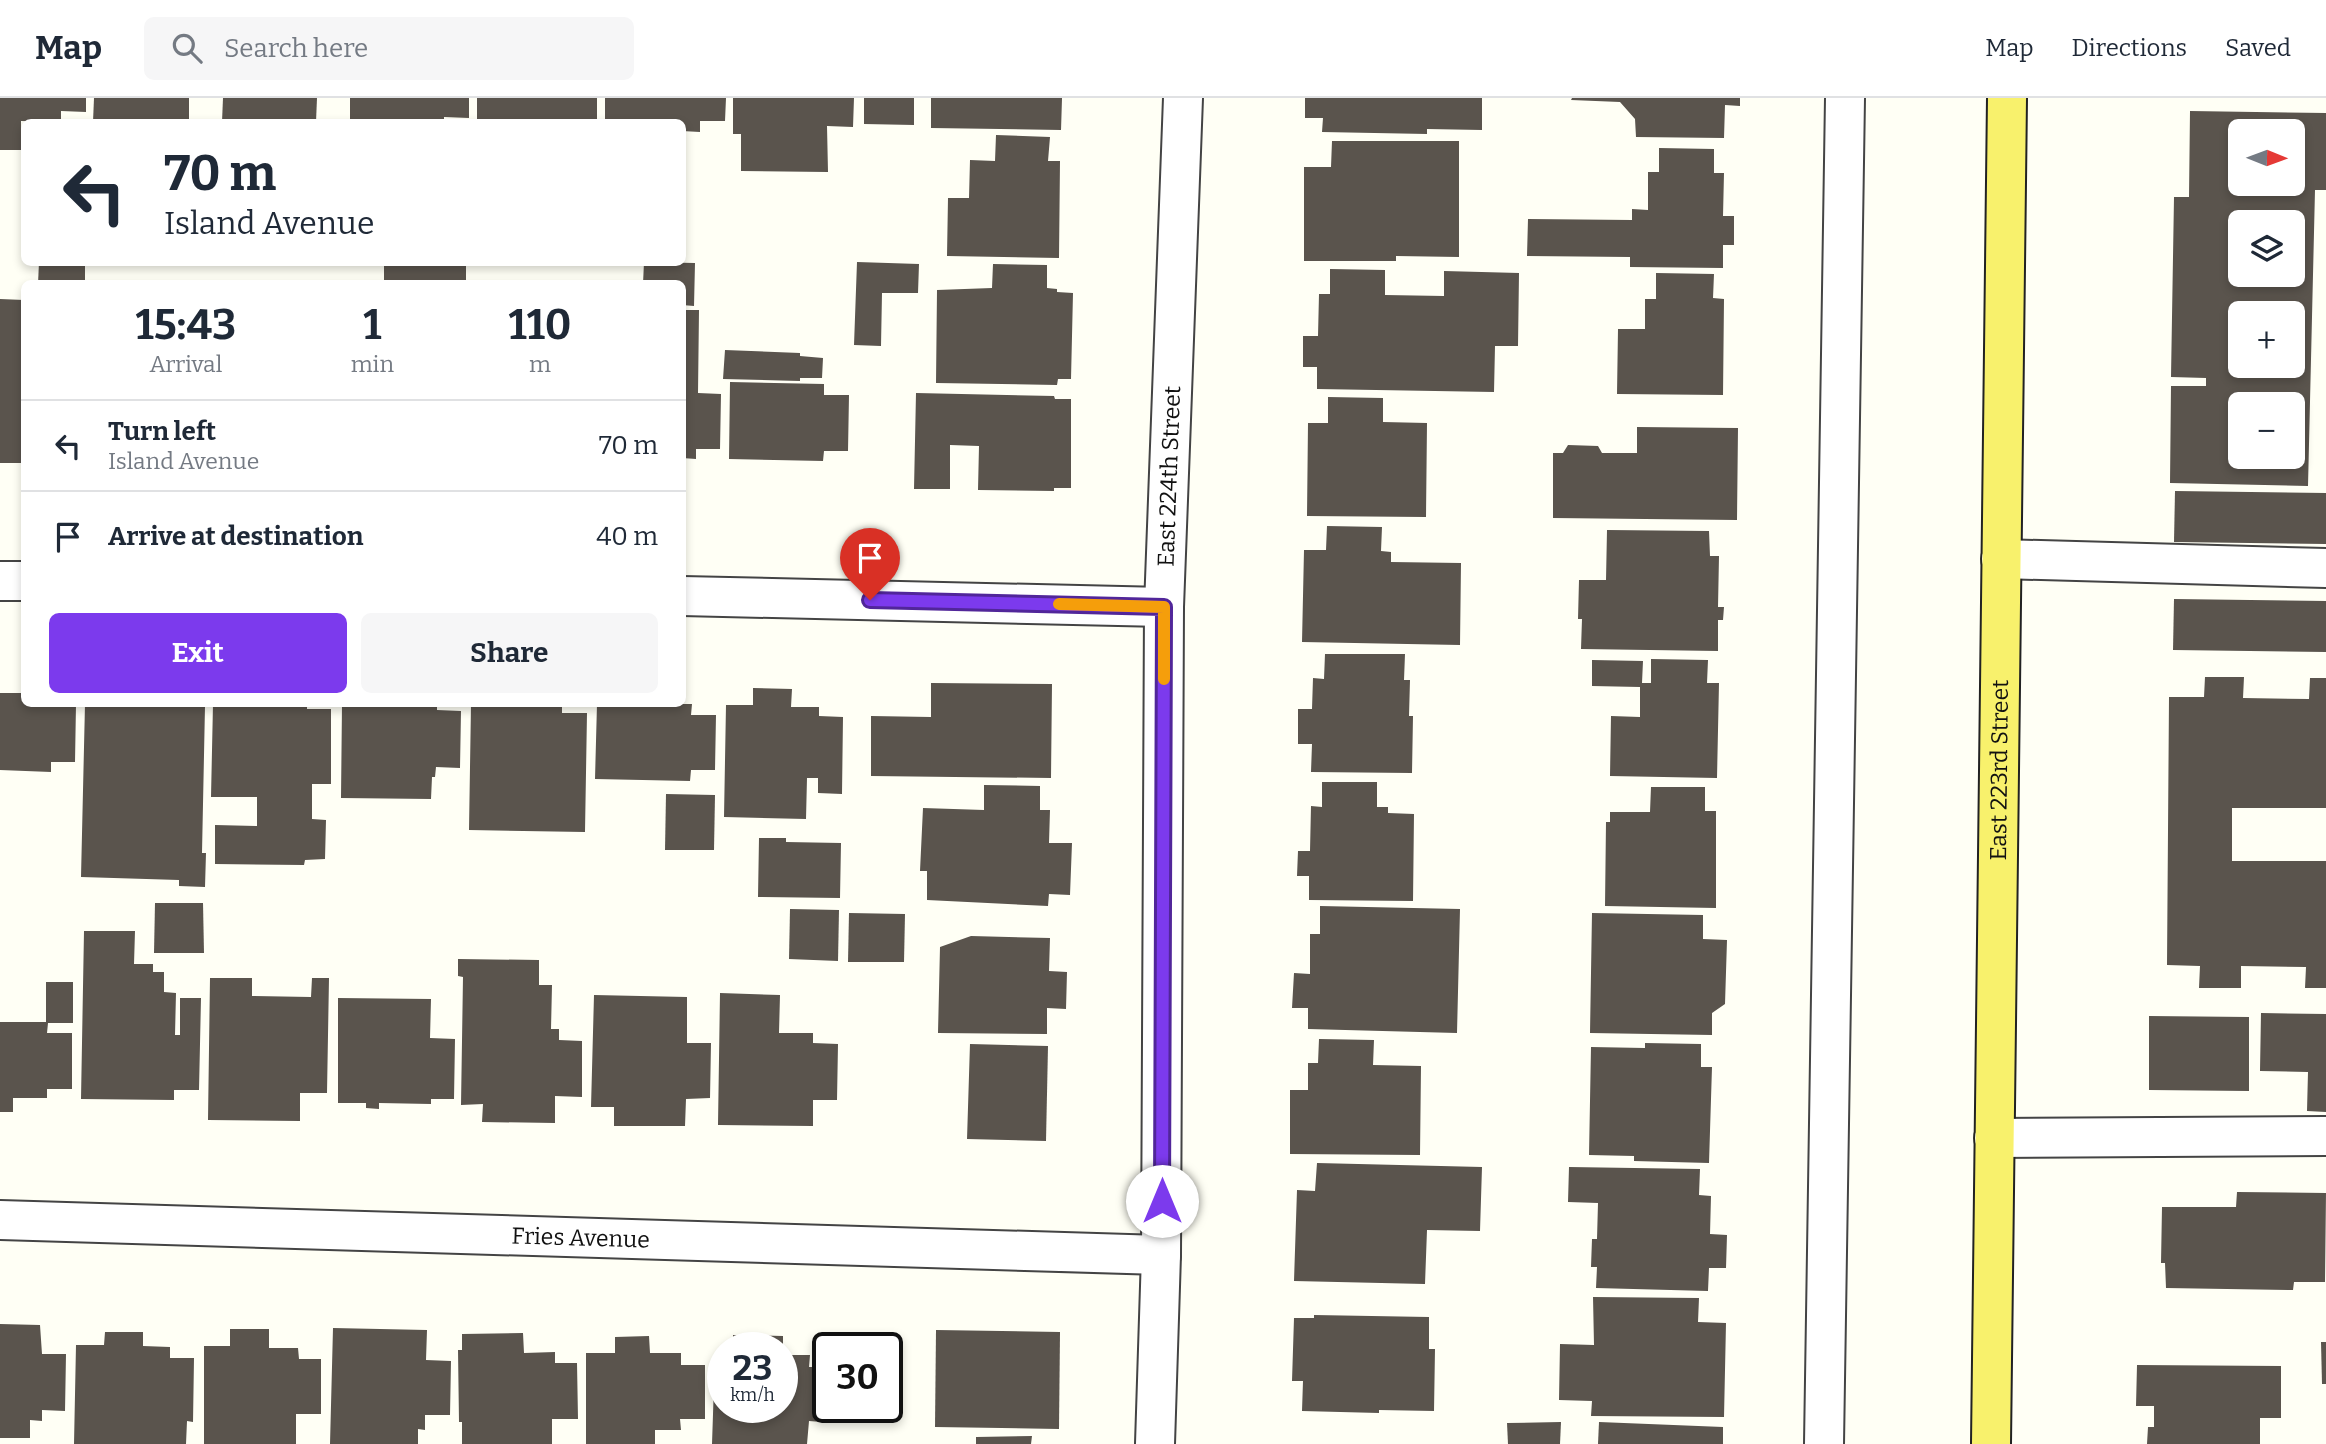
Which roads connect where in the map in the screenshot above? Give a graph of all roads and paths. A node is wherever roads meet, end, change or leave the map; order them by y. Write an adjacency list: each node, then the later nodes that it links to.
1 (1182, 98): 9 (street, East 224th Street)
2 (1845, 98): 15 (street)
3 (2007, 98): 4 (main road, East 223rd Street)
4 (2001, 559): 5 (street); 11 (main road, East 223rd Street)
5 (2326, 568)
6 (0, 581): 7 (street)
7 (21, 581)
8 (686, 596): 9 (street)
9 (1164, 607): 13 (street, East 224th Street)
10 (2326, 1136): 11 (street)
11 (1994, 1138): 16 (main road, East 223rd Street)
12 (0, 1220): 13 (street, Fries Avenue)
13 (1161, 1255): 14 (street, East 224th Street)
14 (1155, 1444)
15 (1824, 1444)
16 (1991, 1444)

